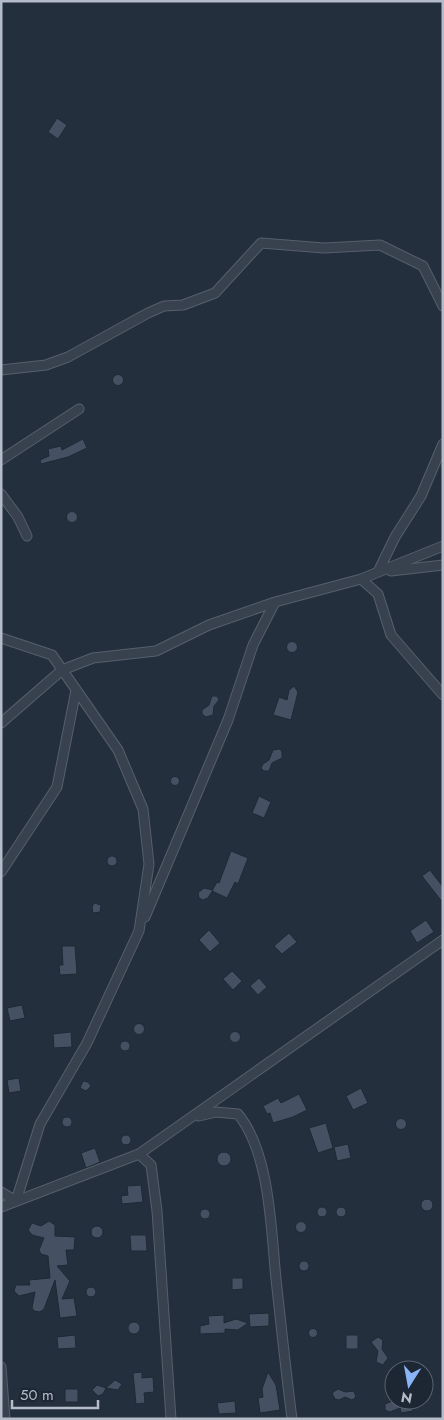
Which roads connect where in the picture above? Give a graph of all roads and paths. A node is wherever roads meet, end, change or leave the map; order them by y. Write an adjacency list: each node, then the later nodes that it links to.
1 (443, 306): 2 (street)
2 (1, 370)
3 (80, 408): 5 (street)
4 (443, 444): 10 (street)
5 (1, 460)
6 (1, 494): 7 (street)
7 (27, 536)
8 (443, 546): 10 (street)
9 (443, 565): 10 (street)
10 (378, 572): 11 (street)
11 (361, 579): 12 (street); 16 (street)
12 (275, 602): 14 (street); 19 (street)
13 (1, 638): 14 (street)
14 (62, 670): 15 (street); 17 (street)
15 (76, 690): 18 (street); 19 (street)
16 (443, 695)
17 (1, 723)
18 (1, 872)
19 (139, 931): 24 (street)
20 (443, 940): 21 (street)
21 (195, 1116): 22 (street); 29 (street)
22 (139, 1154): 24 (street); 28 (street)
23 (1, 1192): 24 (street)
24 (16, 1202): 25 (street)
25 (1, 1207)
26 (1, 1366): 27 (street)
27 (5, 1419)
28 (171, 1419)
29 (292, 1419)

